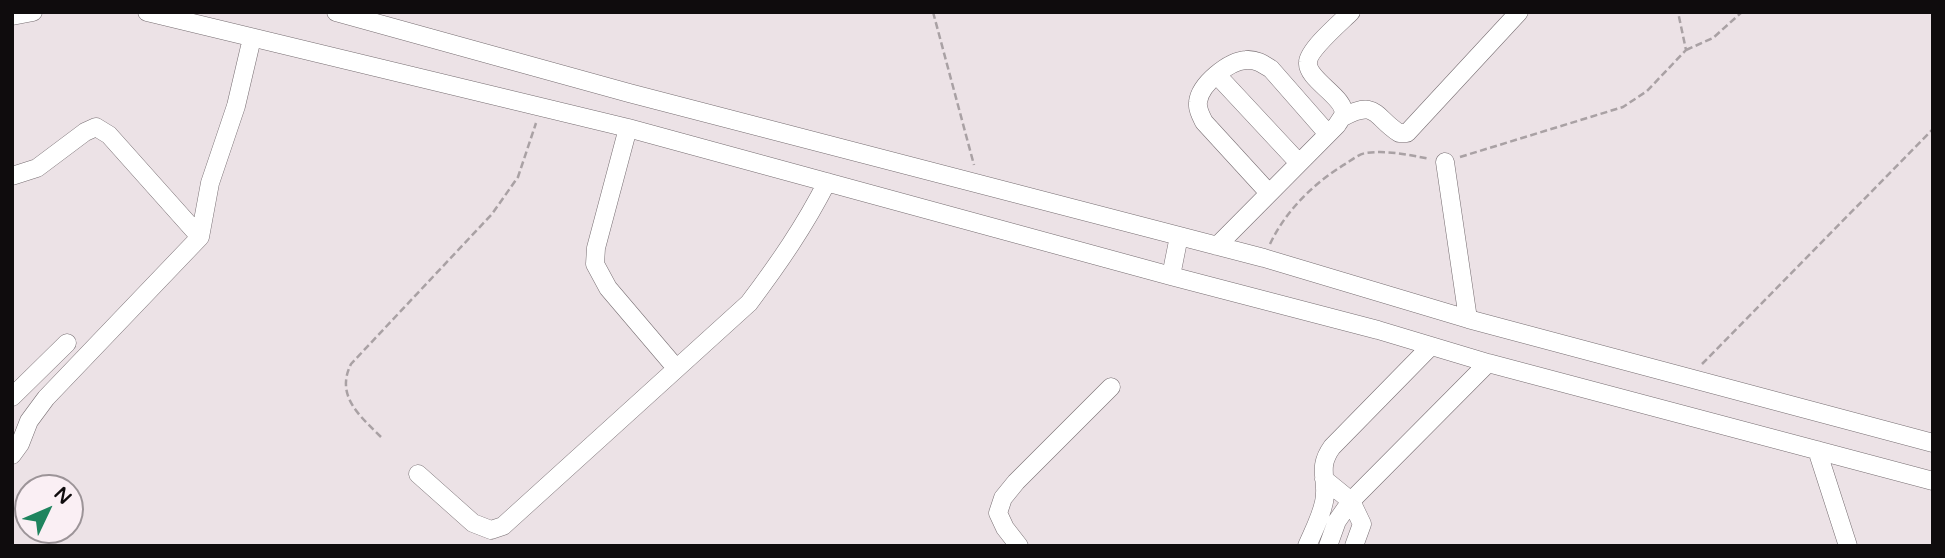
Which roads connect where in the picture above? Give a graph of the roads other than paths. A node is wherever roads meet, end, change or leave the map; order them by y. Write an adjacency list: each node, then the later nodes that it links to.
1 (33, 12): 6 (street)
2 (147, 12): 7 (street)
3 (336, 12): 17 (street)
4 (1351, 12): 9 (street)
5 (1519, 12): 9 (street)
6 (12, 16)
7 (252, 37): 10 (street); 18 (street)
8 (1217, 75): 11 (street); 13 (street); 16 (street)
9 (1343, 117): 11 (street)
10 (628, 128): 15 (street); 25 (street)
11 (1328, 134): 13 (street)
12 (1445, 162): 21 (street)
13 (1298, 163): 16 (street)
14 (12, 176): 18 (street)
15 (827, 182): 20 (street); 25 (street)
16 (1269, 193): 19 (street)
17 (1179, 236): 19 (street); 20 (street)
18 (200, 237): 30 (street)
19 (1217, 246): 21 (street)
20 (1171, 276): 23 (street)
21 (1468, 319): 28 (street)
22 (67, 343): 27 (street)
23 (1430, 346): 24 (street); 32 (street)
24 (1488, 363): 29 (street); 34 (street)
25 (676, 369): 31 (street)
26 (1111, 387): 35 (street)
27 (12, 397)
28 (1933, 443)
29 (1817, 450): 33 (street); 39 (street)
30 (12, 455)
31 (418, 474)
32 (1324, 480): 34 (street); 36 (street)
33 (1933, 481)
34 (1350, 501): 37 (street); 38 (street)
35 (1019, 546)
36 (1307, 546)
37 (1328, 546)
38 (1354, 546)
39 (1848, 546)

